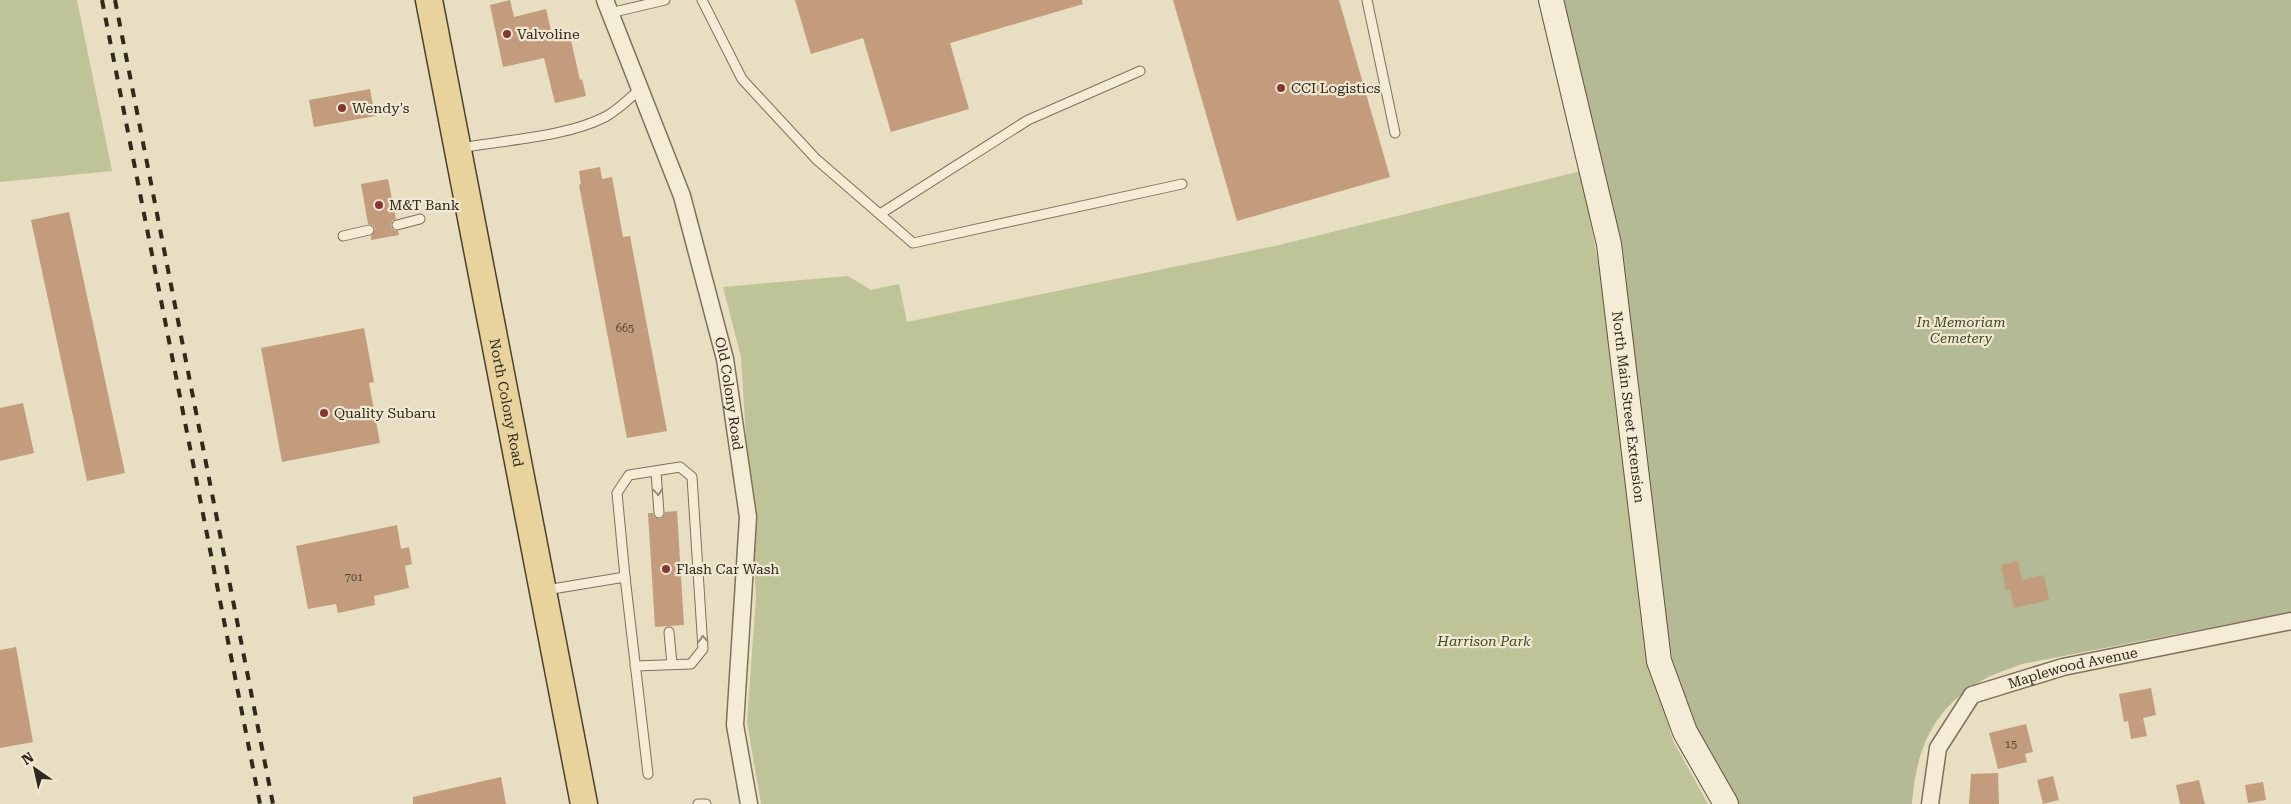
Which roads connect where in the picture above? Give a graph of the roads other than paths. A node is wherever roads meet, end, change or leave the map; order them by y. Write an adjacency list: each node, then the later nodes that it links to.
1 (429, 0): 10 (main road, North Colony Road)
2 (665, 0): 6 (lane)
3 (702, 0): 12 (lane)
4 (1367, 0): 9 (lane)
5 (1551, 0): 30 (street, North Main Street Extension)
6 (608, 7): 8 (street, Old Colony Road)
7 (1140, 71): 12 (lane)
8 (641, 88): 10 (lane); 29 (street, Old Colony Road)
9 (1395, 133)
10 (458, 148): 20 (main road, North Colony Road)
11 (1182, 184): 12 (lane)
12 (880, 214)
13 (420, 219): 14 (lane)
14 (397, 225)
15 (370, 230): 16 (lane)
16 (343, 236)
17 (656, 472): 18 (lane, one-way to 18); 19 (lane); 23 (lane, one-way to 17)
18 (659, 513)
19 (625, 576): 20 (lane); 24 (lane)
20 (543, 590): 26 (main road, North Colony Road)
21 (2291, 621): 31 (street, Maplewood Avenue)
22 (669, 632): 23 (lane)
23 (672, 664): 24 (lane)
24 (636, 666): 25 (lane)
25 (648, 774)
26 (584, 804)
27 (698, 804): 28 (lane)
28 (706, 804)
29 (749, 804)
30 (1726, 804)
31 (1930, 804)

